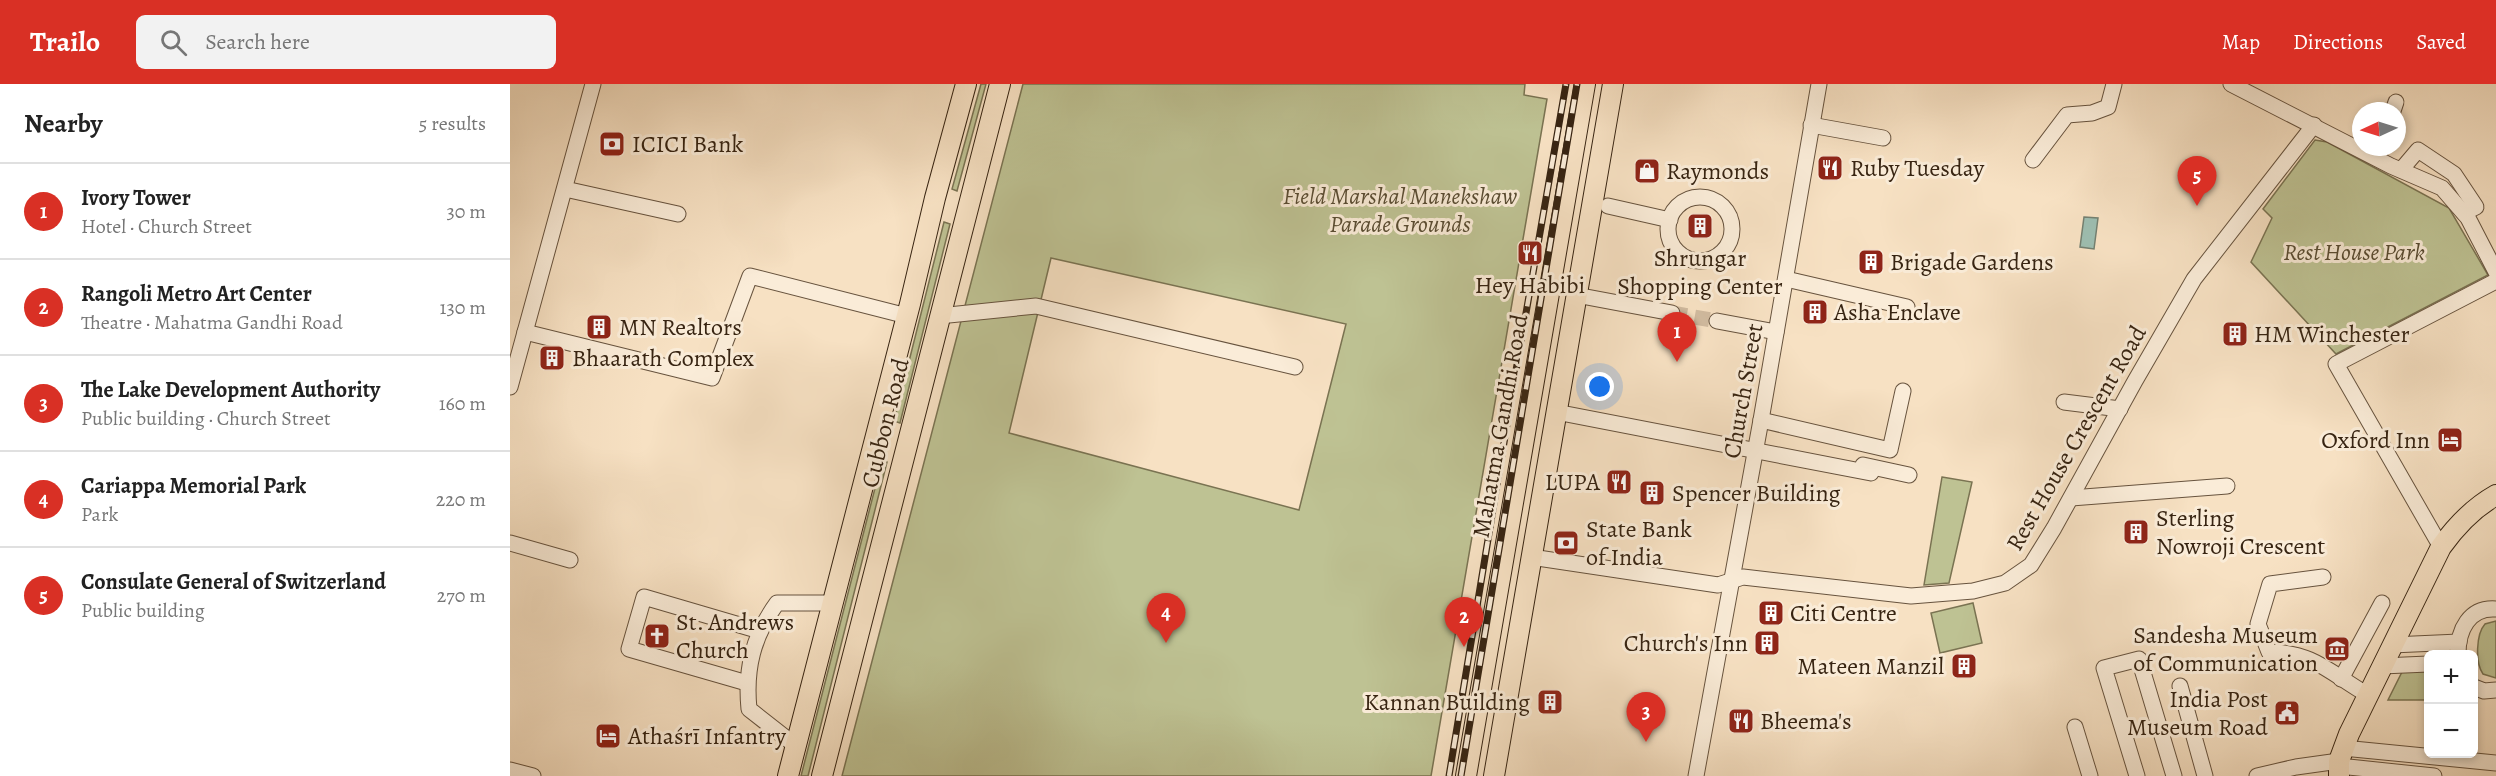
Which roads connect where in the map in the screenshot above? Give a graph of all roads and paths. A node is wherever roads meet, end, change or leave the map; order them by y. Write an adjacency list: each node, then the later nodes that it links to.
1 (593, 84): 16 (street)
2 (966, 84): 17 (main road, Cubbon Road)
3 (1000, 84): 19 (main road, Cubbon Road)
4 (1586, 84): 77 (main road, Mahatma Gandhi Road)
5 (1613, 84): 26 (main road)
6 (1819, 84): 9 (street, Church Street)
7 (2115, 84): 14 (street)
8 (2231, 84): 10 (street)
9 (1811, 125): 11 (street); 24 (street, Church Street)
10 (2314, 125): 12 (street); 38 (street, Rest House Crescent Road)
11 (1883, 138)
12 (2352, 141)
13 (2382, 156): 15 (street)
14 (2032, 160)
15 (2401, 170): 20 (street); 20 (street)
16 (565, 189): 21 (street); 33 (street)
17 (935, 198): 19 (main road); 29 (main road, Cubbon Road)
18 (1608, 206): 22 (street)
19 (967, 207): 30 (main road, Cubbon Road)
20 (2464, 213): 23 (street)
21 (678, 214)
22 (1670, 220): 22 (street)
23 (2496, 272)
24 (1786, 279): 27 (street); 32 (street, Church Street)
25 (2496, 281): 50 (street)
26 (1576, 296): 28 (street); 39 (main road)
27 (1907, 307)
28 (1672, 313)
29 (907, 316): 33 (street); 41 (main road, Cubbon Road)
30 (939, 316): 34 (street); 43 (main road, Cubbon Road)
31 (1717, 321): 32 (street)
32 (1776, 332): 40 (street, Church Street)
33 (519, 340): 35 (street)
34 (1295, 367)
35 (510, 387)
36 (1903, 391): 40 (street)
37 (2064, 402): 38 (street)
38 (2120, 409): 48 (street, Rest House Crescent Road)
39 (1556, 412): 42 (street); 51 (main road)
40 (1761, 420): 42 (street, Church Street)
41 (874, 443): 43 (main road); 55 (main road, Cubbon Road)
42 (1756, 446): 44 (street); 45 (street); 54 (street, Church Street)
43 (905, 451): 76 (main road, Cubbon Road)
44 (1871, 473)
45 (1909, 475)
46 (2227, 486): 48 (street)
47 (2496, 495): 50 (main road)
48 (2070, 498): 54 (street, Rest House Crescent Road)
49 (510, 543): 52 (street)
50 (2441, 547): 59 (main road)
51 (1531, 557): 54 (street, Rest House Crescent Road); 78 (main road)
52 (570, 560)
53 (2323, 577): 63 (street)
54 (1731, 581): 79 (street, Church Street)
55 (833, 603): 58 (street); 70 (main road, Cubbon Road)
56 (2382, 603): 63 (street)
57 (2496, 609): 60 (street)
58 (759, 631): 64 (street); 64 (street)
59 (2392, 645): 60 (street); 62 (main road)
60 (2458, 648)
61 (2424, 664): 62 (street)
62 (2382, 666): 68 (main road)
63 (2341, 679): 68 (street)
64 (747, 683): 70 (street)
65 (2180, 686): 83 (street)
66 (2478, 689): 67 (street)
67 (2496, 690)
68 (2368, 695): 71 (main road)
69 (2075, 727): 80 (street)
70 (796, 746): 75 (main road, Cubbon Road)
71 (2340, 763): 72 (street); 84 (street); 85 (street)
72 (2496, 763)
73 (510, 770): 74 (street)
74 (533, 776)
75 (788, 776)
76 (822, 776)
77 (1466, 776)
78 (1494, 776)
79 (1696, 776)
80 (2090, 776)
81 (2137, 776): 82 (street)
82 (2174, 776)
83 (2205, 776)
84 (2258, 776)
85 (2433, 776)

